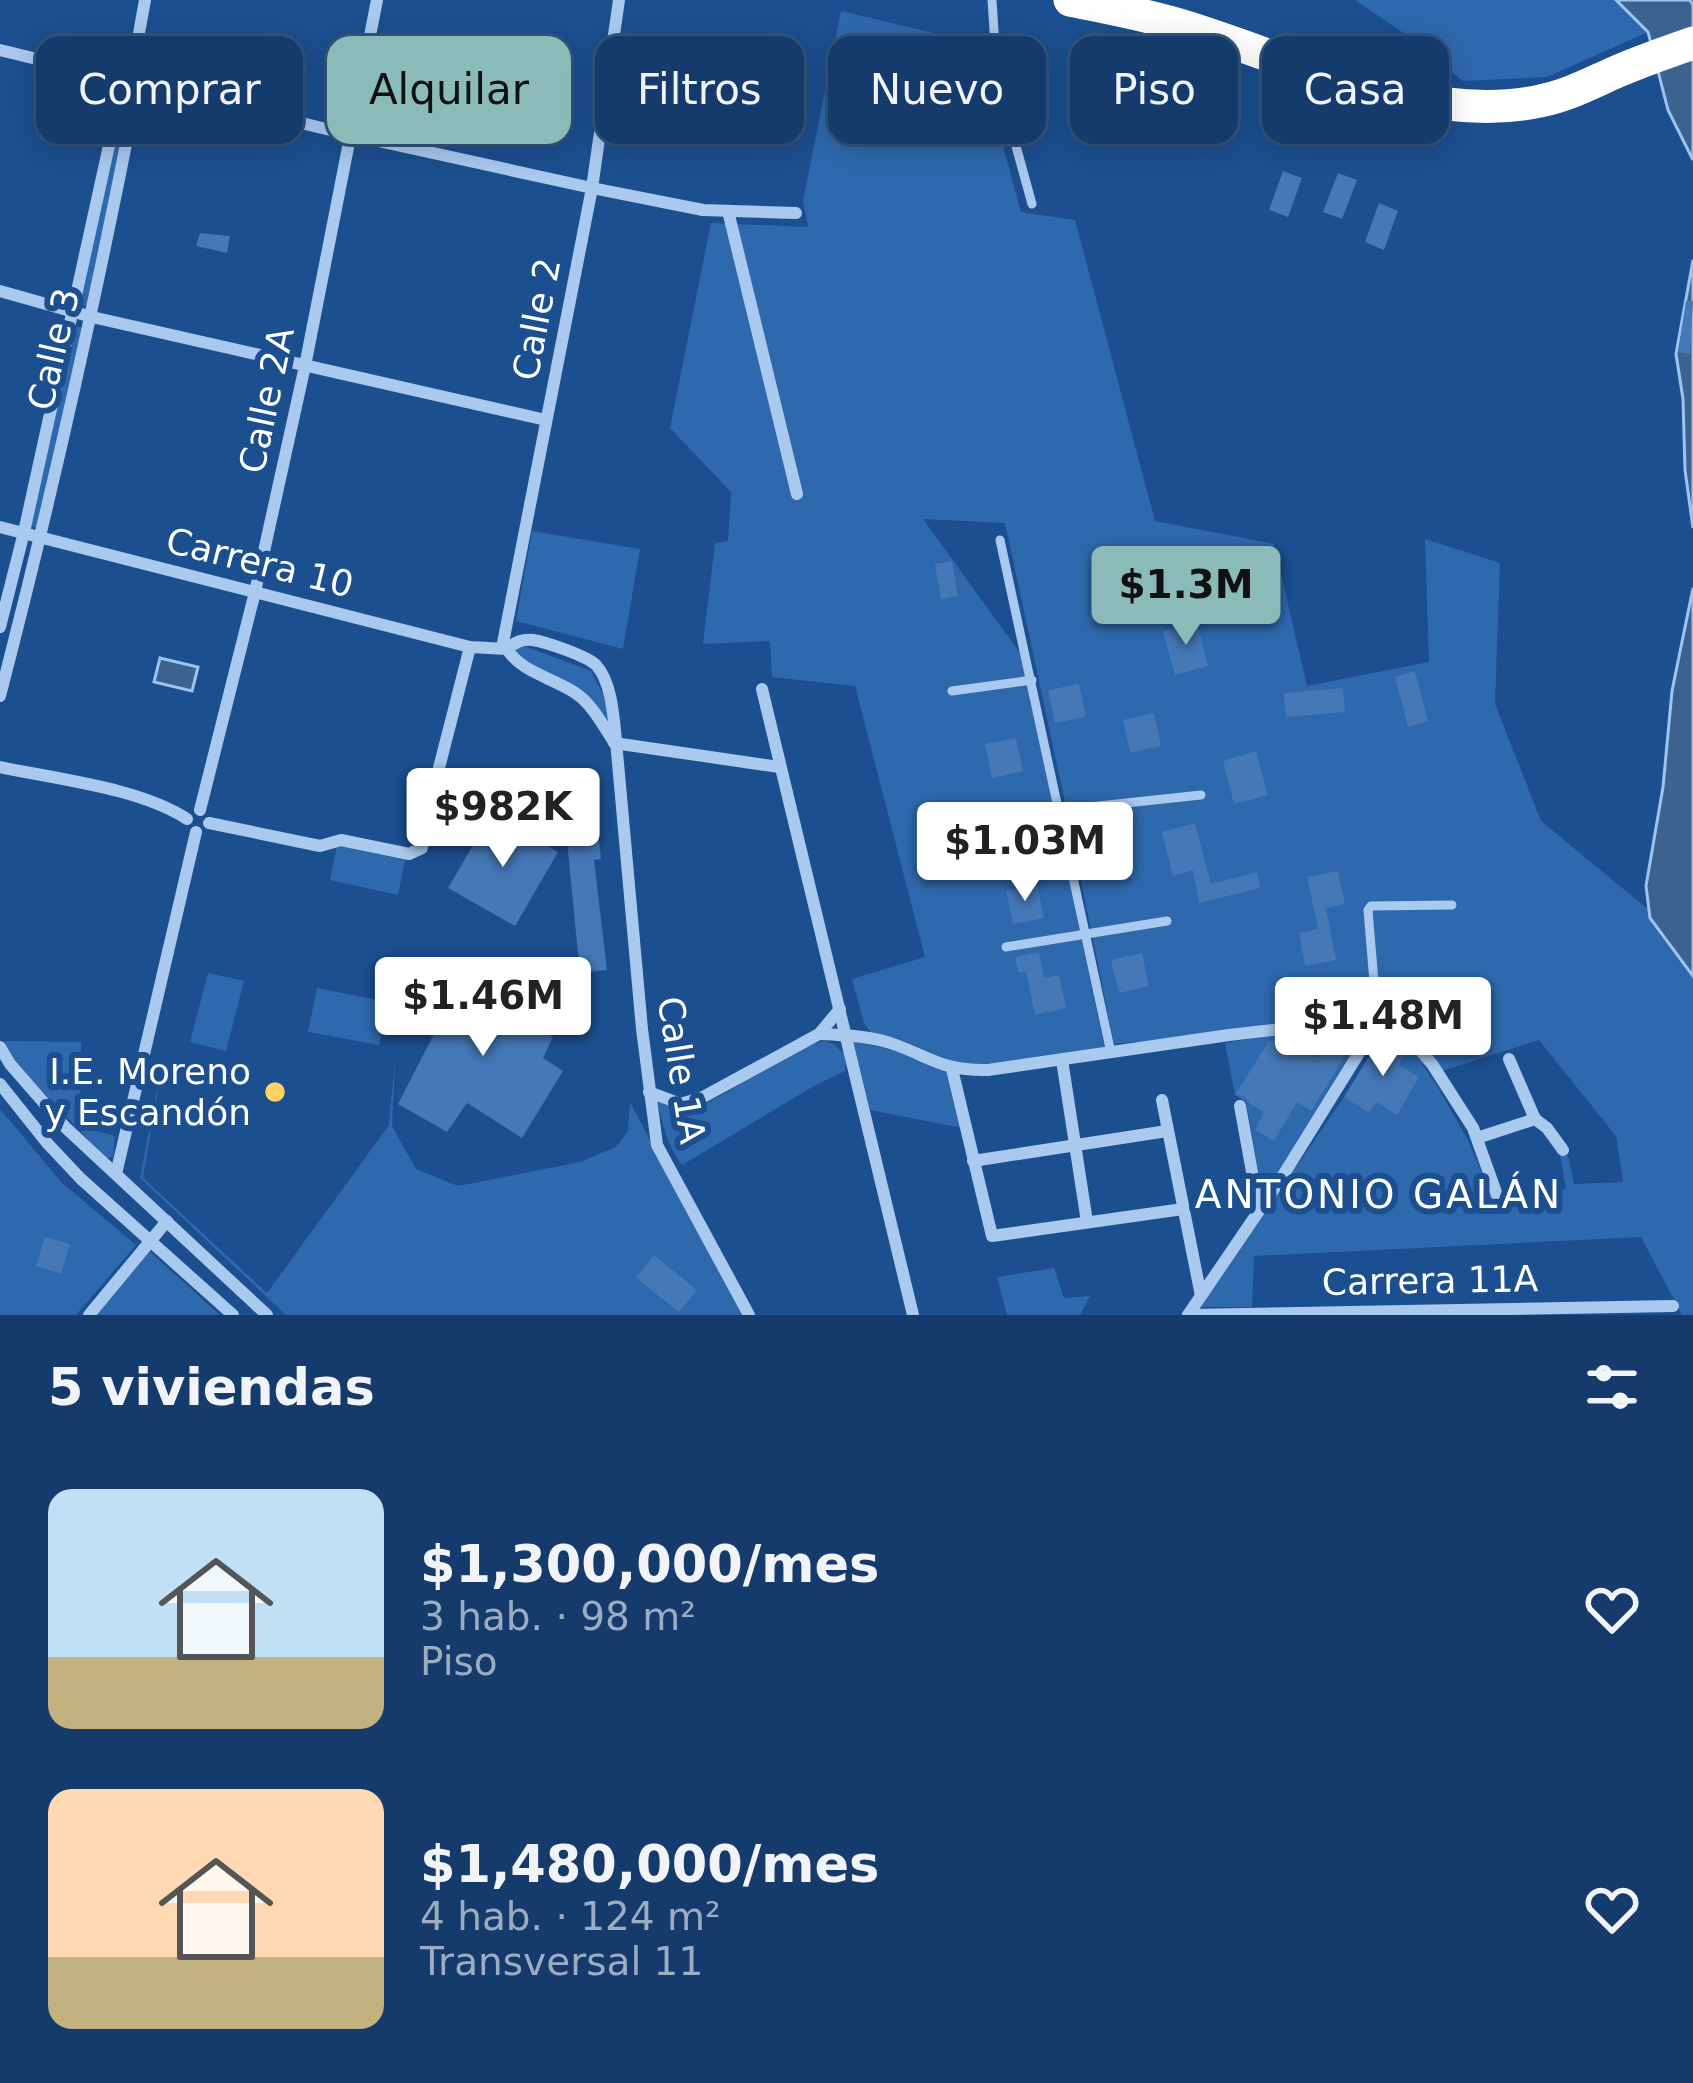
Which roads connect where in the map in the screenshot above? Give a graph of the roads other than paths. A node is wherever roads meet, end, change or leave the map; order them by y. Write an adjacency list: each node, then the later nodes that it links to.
1 (145, 0): 6 (street, Calle 3)
2 (377, 0): 7 (street, Calle 2A)
3 (619, 0): 15 (street, Calle 2)
4 (992, 0): 18 (lane)
5 (1070, 0): 8 (highway)
6 (138, 36)
7 (370, 36)
8 (1693, 43)
9 (0, 50): 10 (street)
10 (36, 59)
11 (110, 144): 16 (street, Calle 3)
12 (126, 144): 17 (street, Calle 3)
13 (349, 144): 24 (street, Calle 2A)
14 (392, 144): 15 (street)
15 (592, 188): 19 (street); 27 (street, Calle 2)
16 (98, 198): 17 (street); 22 (street, Calle 3)
17 (115, 200): 23 (street, Calle 3)
18 (1033, 204)
19 (728, 211): 20 (street); 28 (street)
20 (796, 213)
21 (0, 291): 22 (street)
22 (74, 311): 23 (street); 25 (street, Calle 3)
23 (92, 316): 24 (street); 26 (street, Calle 3)
24 (305, 366): 27 (street); 33 (street, Calle 2A)
25 (50, 417): 26 (street); 30 (street, Calle 3)
26 (68, 420): 31 (street, Calle 3)
27 (546, 420): 37 (street, Calle 2)
28 (797, 494)
29 (0, 527): 30 (street, Carrera 10)
30 (24, 532): 31 (street, Carrera 10); 34 (street, Calle 3)
31 (41, 536): 33 (street, Carrera 10); 35 (street, Calle 3)
32 (1000, 540): 38 (lane)
33 (255, 592): 36 (street, Carrera 10); 46 (street, Calle 2A)
34 (0, 627)
35 (7, 643): 41 (street, Calle 3)
36 (470, 647): 37 (street, Carrera 10); 50 (street)
37 (505, 648): 42 (street); 42 (street, Carrera 10)
38 (1032, 680): 40 (lane); 47 (lane)
39 (762, 689): 44 (street)
40 (952, 691)
41 (0, 696)
42 (614, 742): 44 (street); 66 (street, Calle 1A)
43 (0, 767): 48 (street)
44 (779, 767): 56 (street)
45 (1201, 795): 47 (lane)
46 (200, 810): 48 (street); 50 (street)
47 (1059, 810): 49 (lane); 54 (lane)
48 (187, 819): 51 (street)
49 (976, 819)
50 (209, 823): 51 (street)
51 (196, 832): 75 (street)
52 (1452, 905): 57 (lane)
53 (1167, 921): 54 (lane)
54 (1085, 934): 55 (lane); 61 (lane)
55 (1006, 947)
56 (840, 1009): 58 (street); 59 (street)
57 (1378, 1018): 61 (street); 71 (street); 78 (street)
58 (819, 1034): 59 (street); 66 (street)
59 (846, 1035): 64 (street); 90 (street)
60 (0, 1047): 75 (street)
61 (1111, 1053): 63 (street)
62 (1509, 1059): 69 (street)
63 (1062, 1060): 64 (street); 72 (street)
64 (952, 1070): 74 (street)
65 (0, 1084): 81 (street)
66 (649, 1092): 89 (street, Calle 1A)
67 (1162, 1100): 70 (street)
68 (1240, 1106): 78 (street)
69 (1535, 1119): 71 (street); 73 (street)
70 (1167, 1131): 72 (street); 77 (street)
71 (1477, 1138): 76 (street)
72 (1076, 1145): 74 (street); 80 (street)
73 (1563, 1150)
74 (974, 1161): 80 (street)
75 (116, 1174): 79 (street)
76 (1497, 1195)
77 (1183, 1209): 80 (street); 82 (street)
78 (1259, 1210): 82 (street)
79 (167, 1221): 81 (street); 88 (street)
80 (1088, 1222)
81 (151, 1240): 86 (street); 87 (street)
82 (1201, 1296): 91 (street)
83 (1673, 1306): 84 (street, Carrera 11A)
84 (1639, 1310): 85 (street, Carrera 11A)
85 (1423, 1312): 91 (street, Carrera 11A)
86 (89, 1315)
87 (233, 1315)
88 (267, 1315)
89 (749, 1315)
90 (913, 1315)
91 (1188, 1315)

